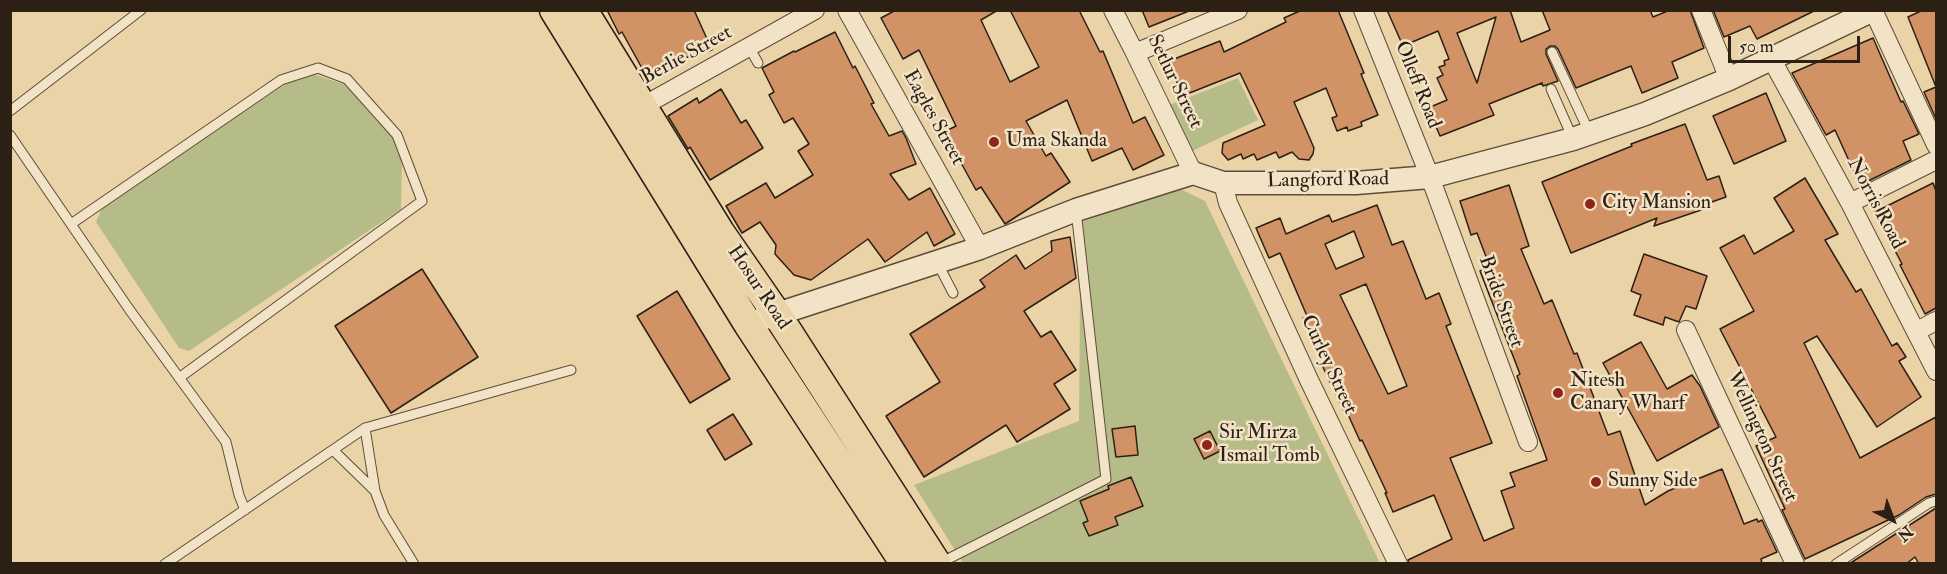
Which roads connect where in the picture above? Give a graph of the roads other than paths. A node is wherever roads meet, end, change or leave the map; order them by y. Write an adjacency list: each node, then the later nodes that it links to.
1 (141, 10): 17 (lane)
2 (554, 10): 33 (main road, Hosur Road)
3 (583, 10): 16 (main road, Hosur Road)
4 (815, 10): 16 (street, Berlie Street)
5 (847, 10): 28 (street, Eagles Street)
6 (1113, 10): 12 (street, Setlur Street)
7 (1238, 10): 12 (street)
8 (1363, 10): 23 (street, Olleff Road)
9 (1701, 10): 14 (street)
10 (1873, 10): 13 (street, Langford Road); 20 (street)
11 (1552, 52): 19 (lane)
12 (1136, 53): 22 (street, Setlur Street)
13 (1772, 60): 14 (street, Langford Road); 25 (street, Norris Road)
14 (1729, 79): 19 (street, Langford Road)
15 (1551, 89): 19 (lane)
16 (643, 106): 31 (main road, Hosur Road)
17 (10, 111)
18 (10, 135): 27 (lane)
19 (1581, 136): 23 (street, Langford Road)
20 (1936, 145)
21 (1936, 160): 25 (street)
22 (1193, 173): 24 (street, Langford Road); 26 (street)
23 (1430, 177): 24 (street, Langford Road); 40 (street, Bride Street)
24 (1223, 183): 49 (street, Curley Street)
25 (1850, 203): 35 (street, Norris Road)
26 (1076, 210): 28 (street); 48 (lane)
27 (71, 224): 38 (lane); 38 (lane)
28 (980, 248): 29 (street)
29 (937, 262): 30 (lane); 31 (street)
30 (953, 293)
31 (776, 313): 33 (street); 48 (main road, Hosur Road)
32 (1936, 321): 35 (street)
33 (748, 324): 47 (main road, Hosur Road)
34 (1686, 330): 50 (street, Wellington Street)
35 (1917, 331): 37 (street, Norris Road)
36 (571, 370): 39 (lane)
37 (1936, 371)
38 (179, 378): 44 (lane)
39 (365, 428): 41 (lane); 42 (lane)
40 (1528, 442)
41 (333, 450): 42 (lane); 44 (lane)
42 (375, 491): 46 (lane)
43 (1936, 501): 51 (lane)
44 (244, 510): 45 (lane)
45 (165, 564)
46 (414, 564)
47 (906, 564)
48 (938, 564)
49 (1398, 564)
50 (1795, 564)
51 (1836, 564)

